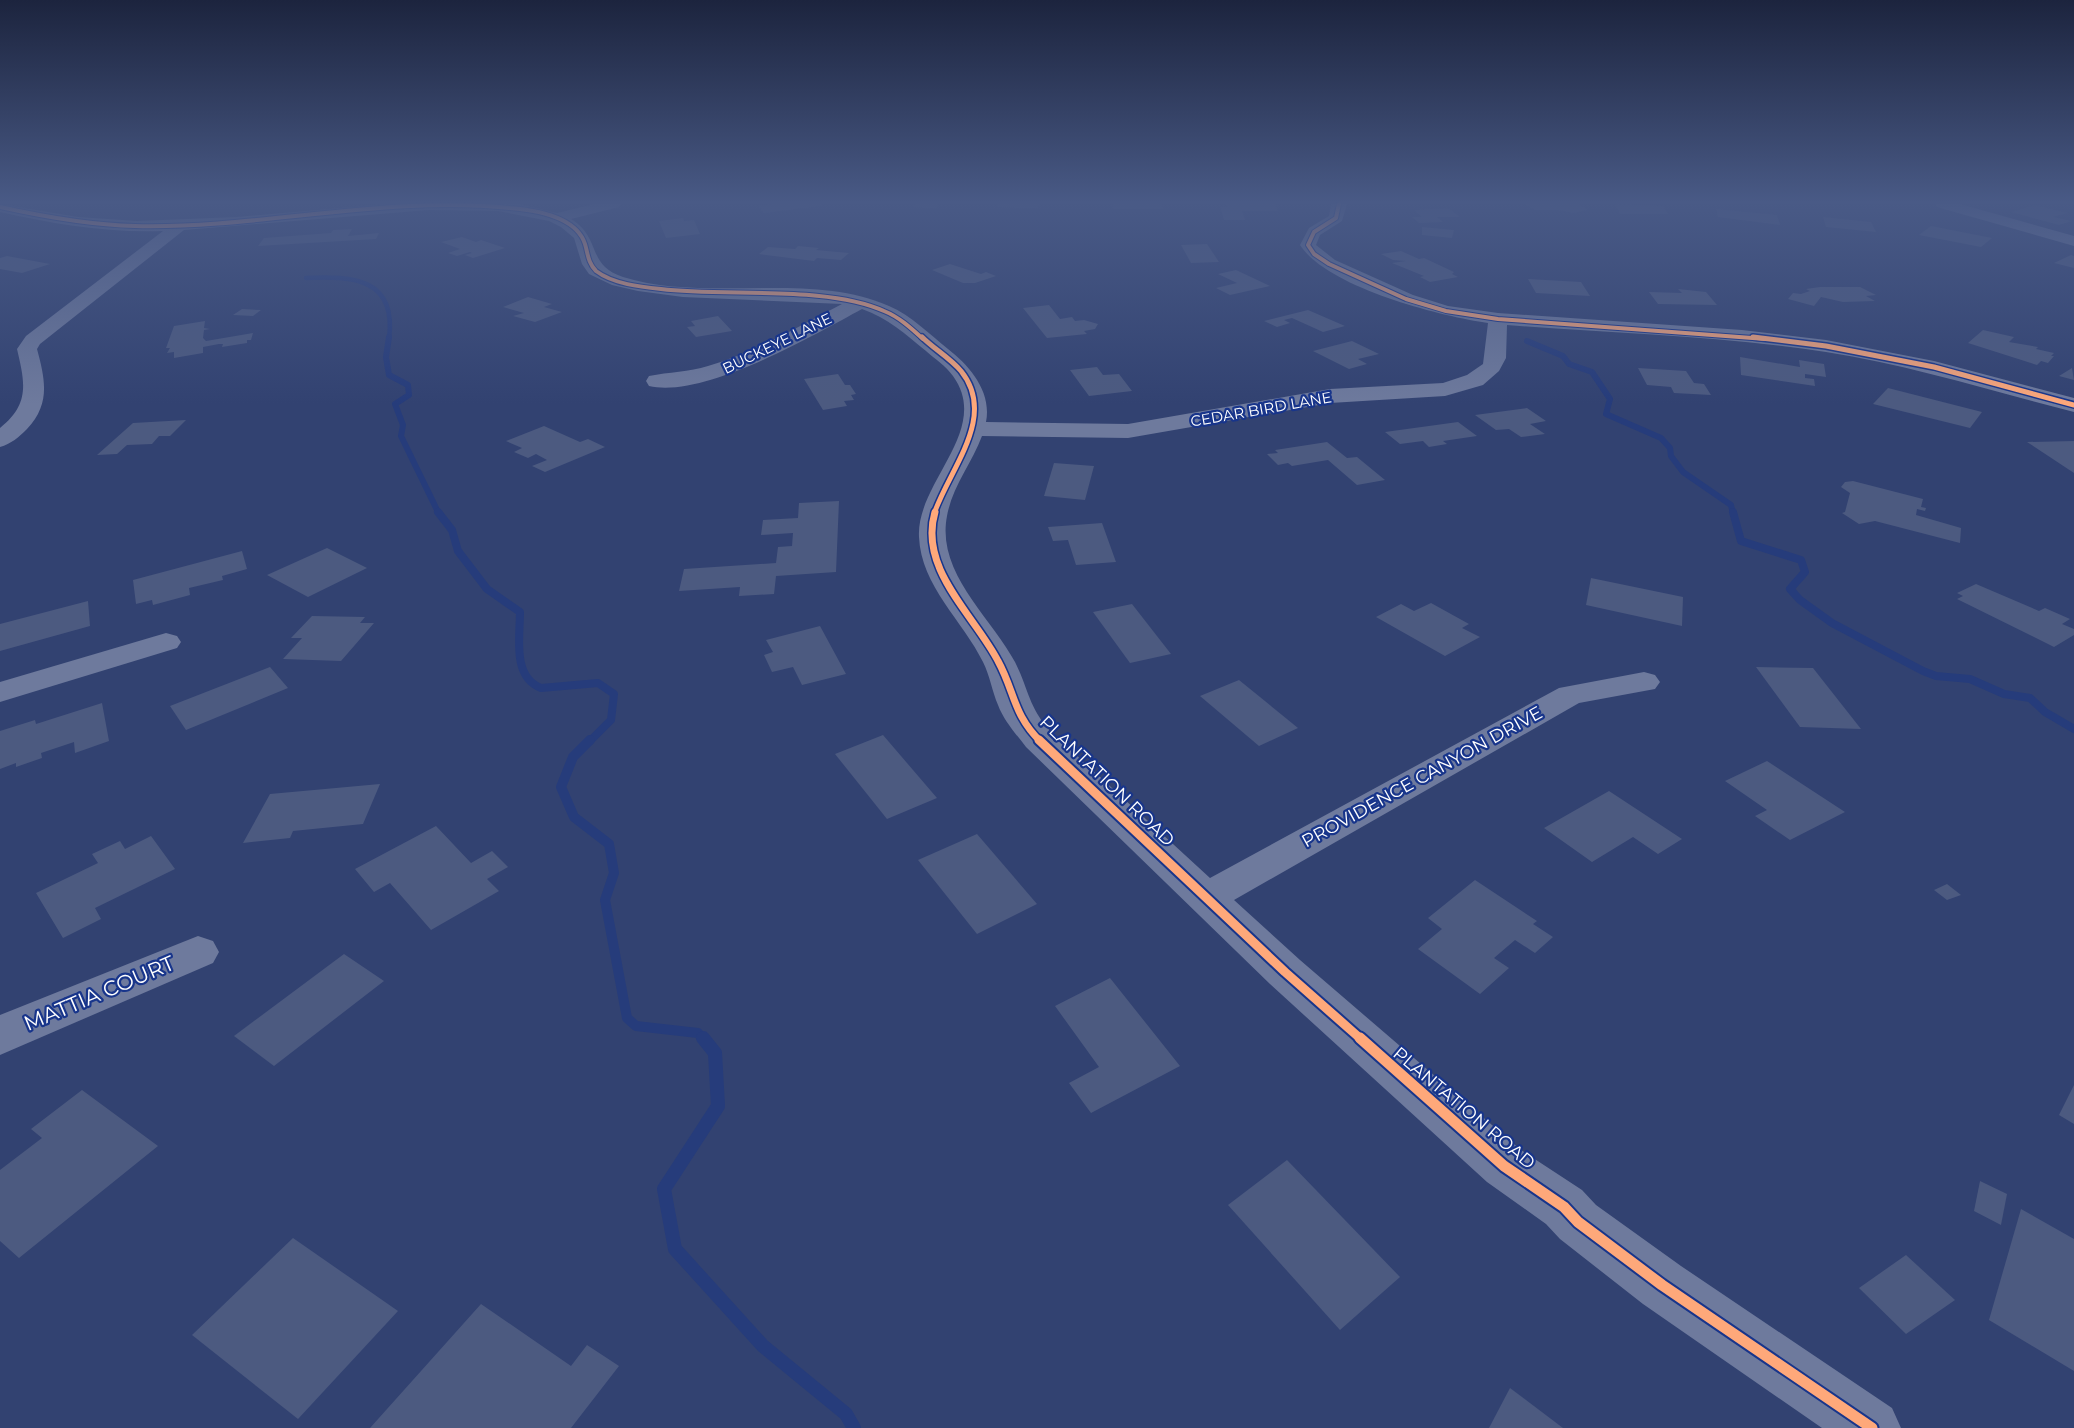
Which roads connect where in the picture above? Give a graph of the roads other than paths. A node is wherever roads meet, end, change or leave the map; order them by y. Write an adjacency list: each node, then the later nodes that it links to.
1 (121, 271): 9 (street)
2 (598, 271): 4 (street, PLANTATION ROAD)
3 (1347, 271): 5 (street)
4 (860, 302): 6 (street, BUCKEYE LANE); 8 (street, PLANTATION ROAD)
5 (1498, 319): 7 (street); 8 (street, CEDAR BIRD LANE)
6 (657, 381)
7 (2074, 405)
8 (975, 429): 13 (street, PLANTATION ROAD)
9 (0, 440)
10 (166, 642): 12 (street)
11 (1644, 682): 13 (street, PROVIDENCE CANYON DRIVE)
12 (0, 692)
13 (1207, 897): 16 (street, PLANTATION ROAD)
14 (198, 952): 15 (street, MATTIA COURT)
15 (0, 1035)
16 (1872, 1428)

